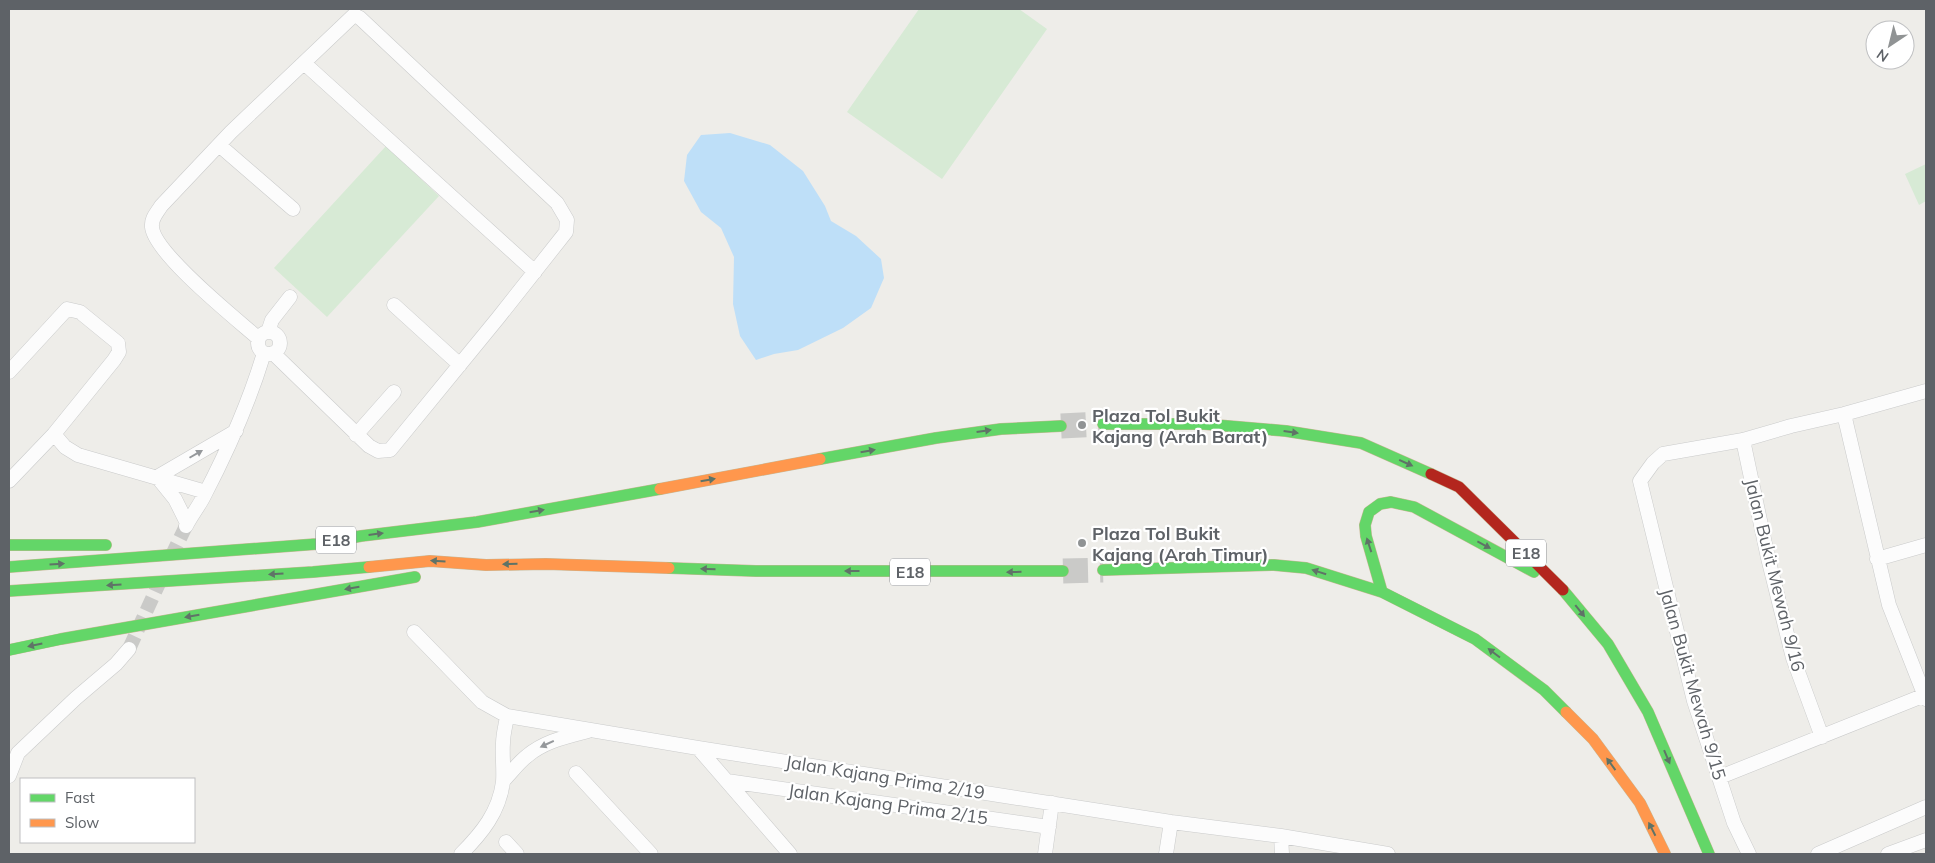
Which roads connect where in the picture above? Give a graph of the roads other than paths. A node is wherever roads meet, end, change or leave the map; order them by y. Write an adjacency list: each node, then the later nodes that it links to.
1 (304, 62): 2 (street); 4 (street); 4 (street)
2 (219, 145): 3 (street); 7 (street)
3 (293, 209)
4 (535, 272): 9 (street)
5 (290, 297): 7 (street)
6 (394, 304): 9 (street)
7 (263, 335): 8 (street); 8 (street)
8 (269, 353): 16 (street); 18 (street)
9 (460, 365): 18 (street)
10 (9, 372): 17 (street)
11 (1926, 391): 13 (street)
12 (394, 392): 18 (street)
13 (1844, 414): 19 (street); 28 (street)
14 (1103, 424): 33 (highway, E18, one-way to 33)
15 (1061, 426): 24 (highway, E18, one-way to 15)
16 (236, 432): 20 (street, one-way to 16); 22 (street)
17 (54, 434): 20 (street); 21 (street)
18 (356, 435)
19 (1742, 440): 42 (street, Jalan Bukit Mewah 9/16); 46 (street, Jalan Bukit Mewah 9/15)
20 (157, 477): 22 (street); 22 (street)
21 (9, 481)
22 (206, 492)
23 (158, 544): 24 (highway)
24 (317, 544): 30 (highway, E18, one-way to 24)
25 (9, 545): 26 (highway)
26 (118, 545)
27 (1926, 545): 28 (street)
28 (1877, 559): 39 (street)
29 (486, 564): 32 (highway, E18, one-way to 29); 34 (highway, E18, one-way to 34); 38 (highway, one-way to 38)
30 (9, 567)
31 (1103, 570): 35 (highway, one-way to 31)
32 (1063, 571)
33 (1559, 585): 35 (highway, one-way to 33); 65 (highway, E18, one-way to 65)
34 (9, 592)
35 (1382, 592): 64 (highway, one-way to 35)
36 (414, 632): 40 (street, Jalan Kajang Prima 2/19)
37 (129, 649): 45 (street)
38 (9, 650)
39 (1926, 697): 42 (street)
40 (507, 716): 41 (street, Jalan Kajang Prima 2/19); 48 (street)
41 (593, 730): 43 (street, Jalan Kajang Prima 2/19); 48 (street, one-way to 48)
42 (1822, 737): 46 (street)
43 (698, 748): 47 (street); 49 (street, Jalan Kajang Prima 2/19)
44 (576, 773): 58 (street)
45 (9, 776)
46 (1720, 777): 66 (street, Jalan Bukit Mewah 9/15)
47 (727, 781): 52 (street, Jalan Kajang Prima 2/15); 59 (street)
48 (503, 782): 56 (street)
49 (1052, 803): 51 (street, Jalan Kajang Prima 2/19); 52 (street)
50 (1926, 807): 67 (street)
51 (1171, 822): 53 (street, Jalan Kajang Prima 2/19); 61 (street)
52 (1049, 827): 60 (street)
53 (1281, 836): 62 (street); 63 (street, Jalan Kajang Prima 2/19)
54 (1926, 840): 68 (street)
55 (506, 842): 57 (street)
56 (461, 854)
57 (518, 854)
58 (651, 854)
59 (790, 854)
60 (1045, 854)
61 (1166, 854)
62 (1282, 854)
63 (1388, 854)
64 (1665, 854)
65 (1709, 854)
66 (1749, 854)
67 (1818, 854)
68 (1888, 854)

